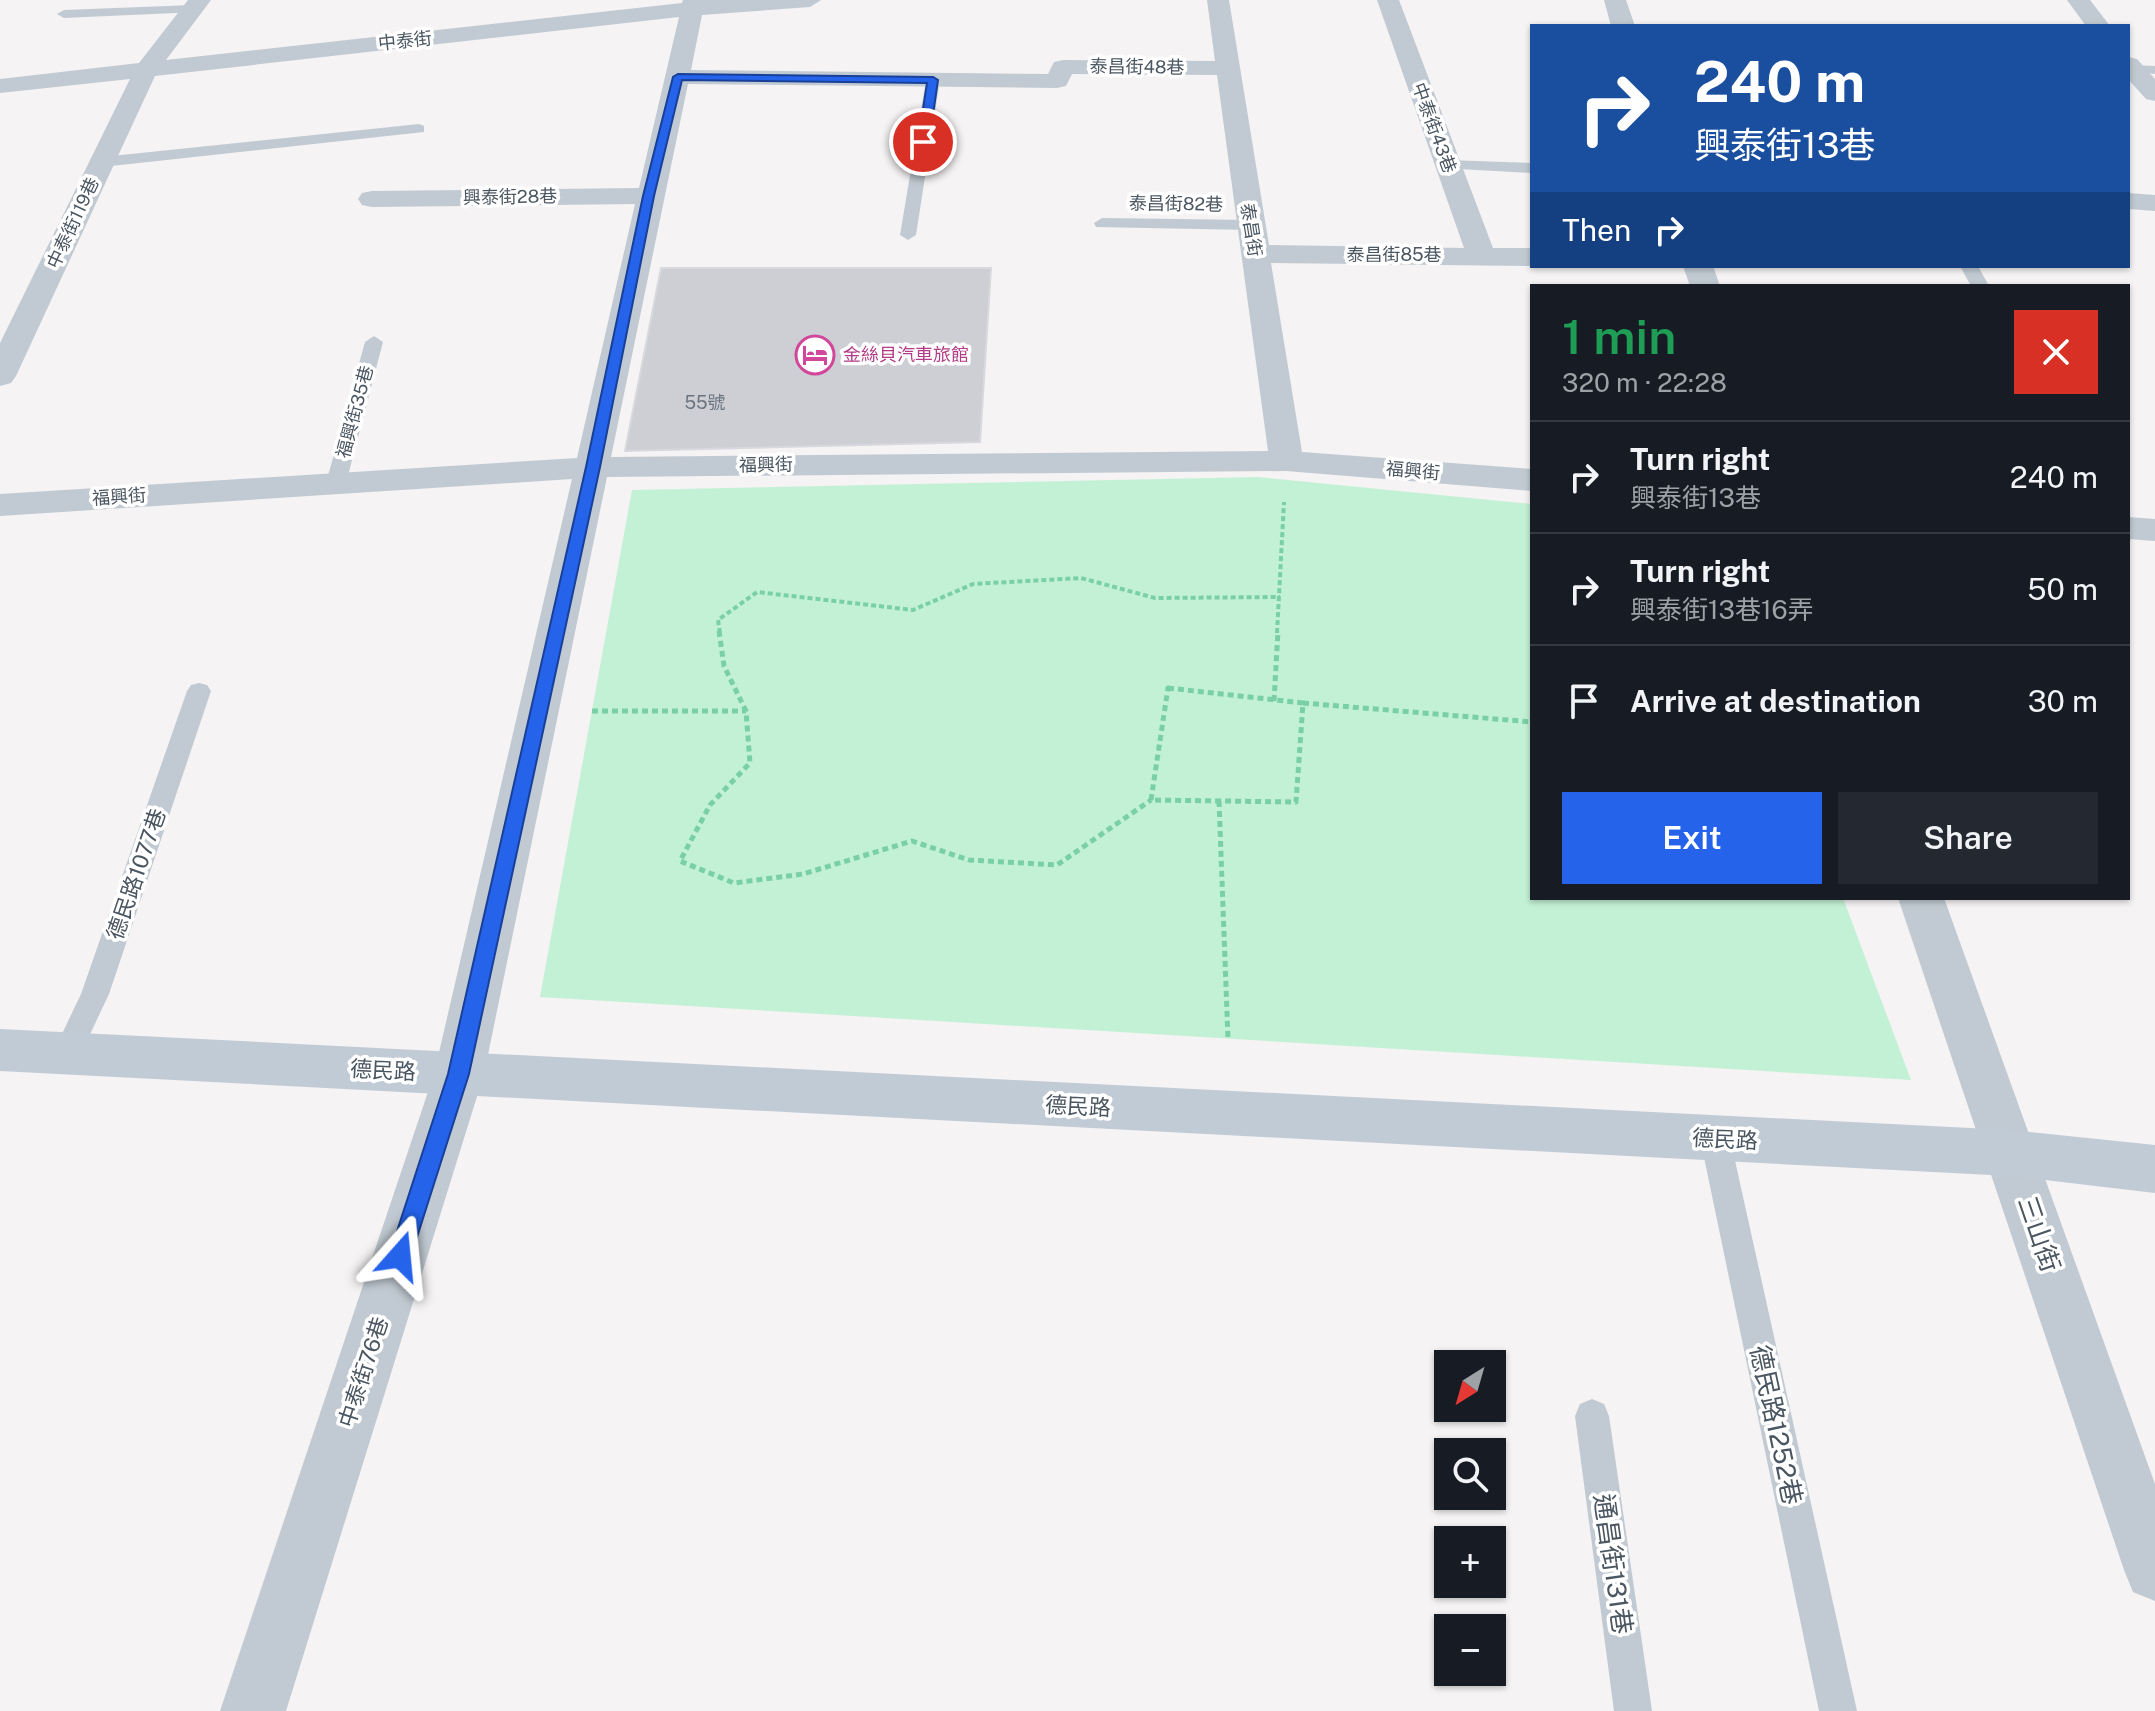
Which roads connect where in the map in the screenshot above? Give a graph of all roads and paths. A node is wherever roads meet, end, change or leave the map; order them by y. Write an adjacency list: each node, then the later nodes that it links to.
1 (810, 0): 7 (street, 中泰街)
2 (1218, 0): 12 (street, 泰昌街)
3 (1388, 0): 20 (street, 中泰街43巷)
4 (1615, 0): 9 (street)
5 (2078, 0): 10 (street)
6 (197, 4): 8 (lane); 13 (street, 中泰街119巷)
7 (693, 4): 13 (street, 中泰街); 14 (street, 中泰街76巷)
8 (64, 14)
9 (1622, 24)
10 (2096, 24)
11 (2138, 67): 17 (street)
12 (1227, 68): 15 (street, 泰昌街48巷); 27 (street, 泰昌街)
13 (146, 70): 16 (street, 中泰街); 19 (street, 中泰街119巷)
14 (678, 77): 15 (street); 22 (street, 中泰街76巷)
15 (933, 80): 28 (lane)
16 (0, 86)
17 (2155, 94)
18 (419, 129): 19 (lane)
19 (102, 162): 33 (street, 中泰街119巷)
20 (1447, 165): 21 (lane); 30 (street, 中泰街43巷)
21 (1530, 168)
22 (648, 196): 23 (street, 興泰街28巷); 35 (street, 中泰街76巷)
23 (372, 199)
24 (2130, 201): 25 (street)
25 (2155, 203)
26 (1102, 223): 27 (lane, 泰昌街82巷)
27 (1250, 225): 29 (street, 泰昌街)
28 (908, 235)
29 (1255, 254): 30 (street, 泰昌街85巷); 34 (street, 泰昌街)
30 (1481, 255): 31 (street, 泰昌街85巷)
31 (1530, 257)
32 (374, 342): 37 (lane, 福興街35巷)
33 (0, 376)
34 (1286, 461): 35 (street, 福興街); 36 (street, 福興街); 41 (path)
35 (593, 467): 37 (street, 福興街); 54 (street, 中泰街76巷)
36 (1530, 480)
37 (336, 483): 38 (street, 福興街)
38 (0, 505)
39 (2130, 528): 40 (street)
40 (2155, 530)
41 (1280, 597): 43 (path); 46 (path)
42 (199, 691): 53 (lane, 德民路1077巷)
43 (1274, 701): 44 (path); 48 (path)
44 (1303, 703): 47 (path); 49 (path)
45 (592, 711): 46 (path)
46 (746, 711): 48 (path)
47 (1530, 722)
48 (1151, 800): 49 (path)
49 (1219, 801): 51 (path)
50 (1922, 900): 56 (street, 三山街)
51 (1228, 1039)
52 (0, 1050): 53 (street, 德民路)
53 (66, 1055): 54 (street, 德民路)
54 (459, 1074): 55 (street, 德民路); 60 (street, 中泰街76巷)
55 (1715, 1138): 56 (street, 德民路); 62 (lane, 德民路1252巷)
56 (2010, 1153): 57 (street, 德民路); 59 (street, 三山街)
57 (2155, 1169)
58 (1592, 1416): 61 (lane, 通昌街131巷)
59 (2155, 1570)
60 (253, 1711)
61 (1633, 1711)
62 (1838, 1711)

